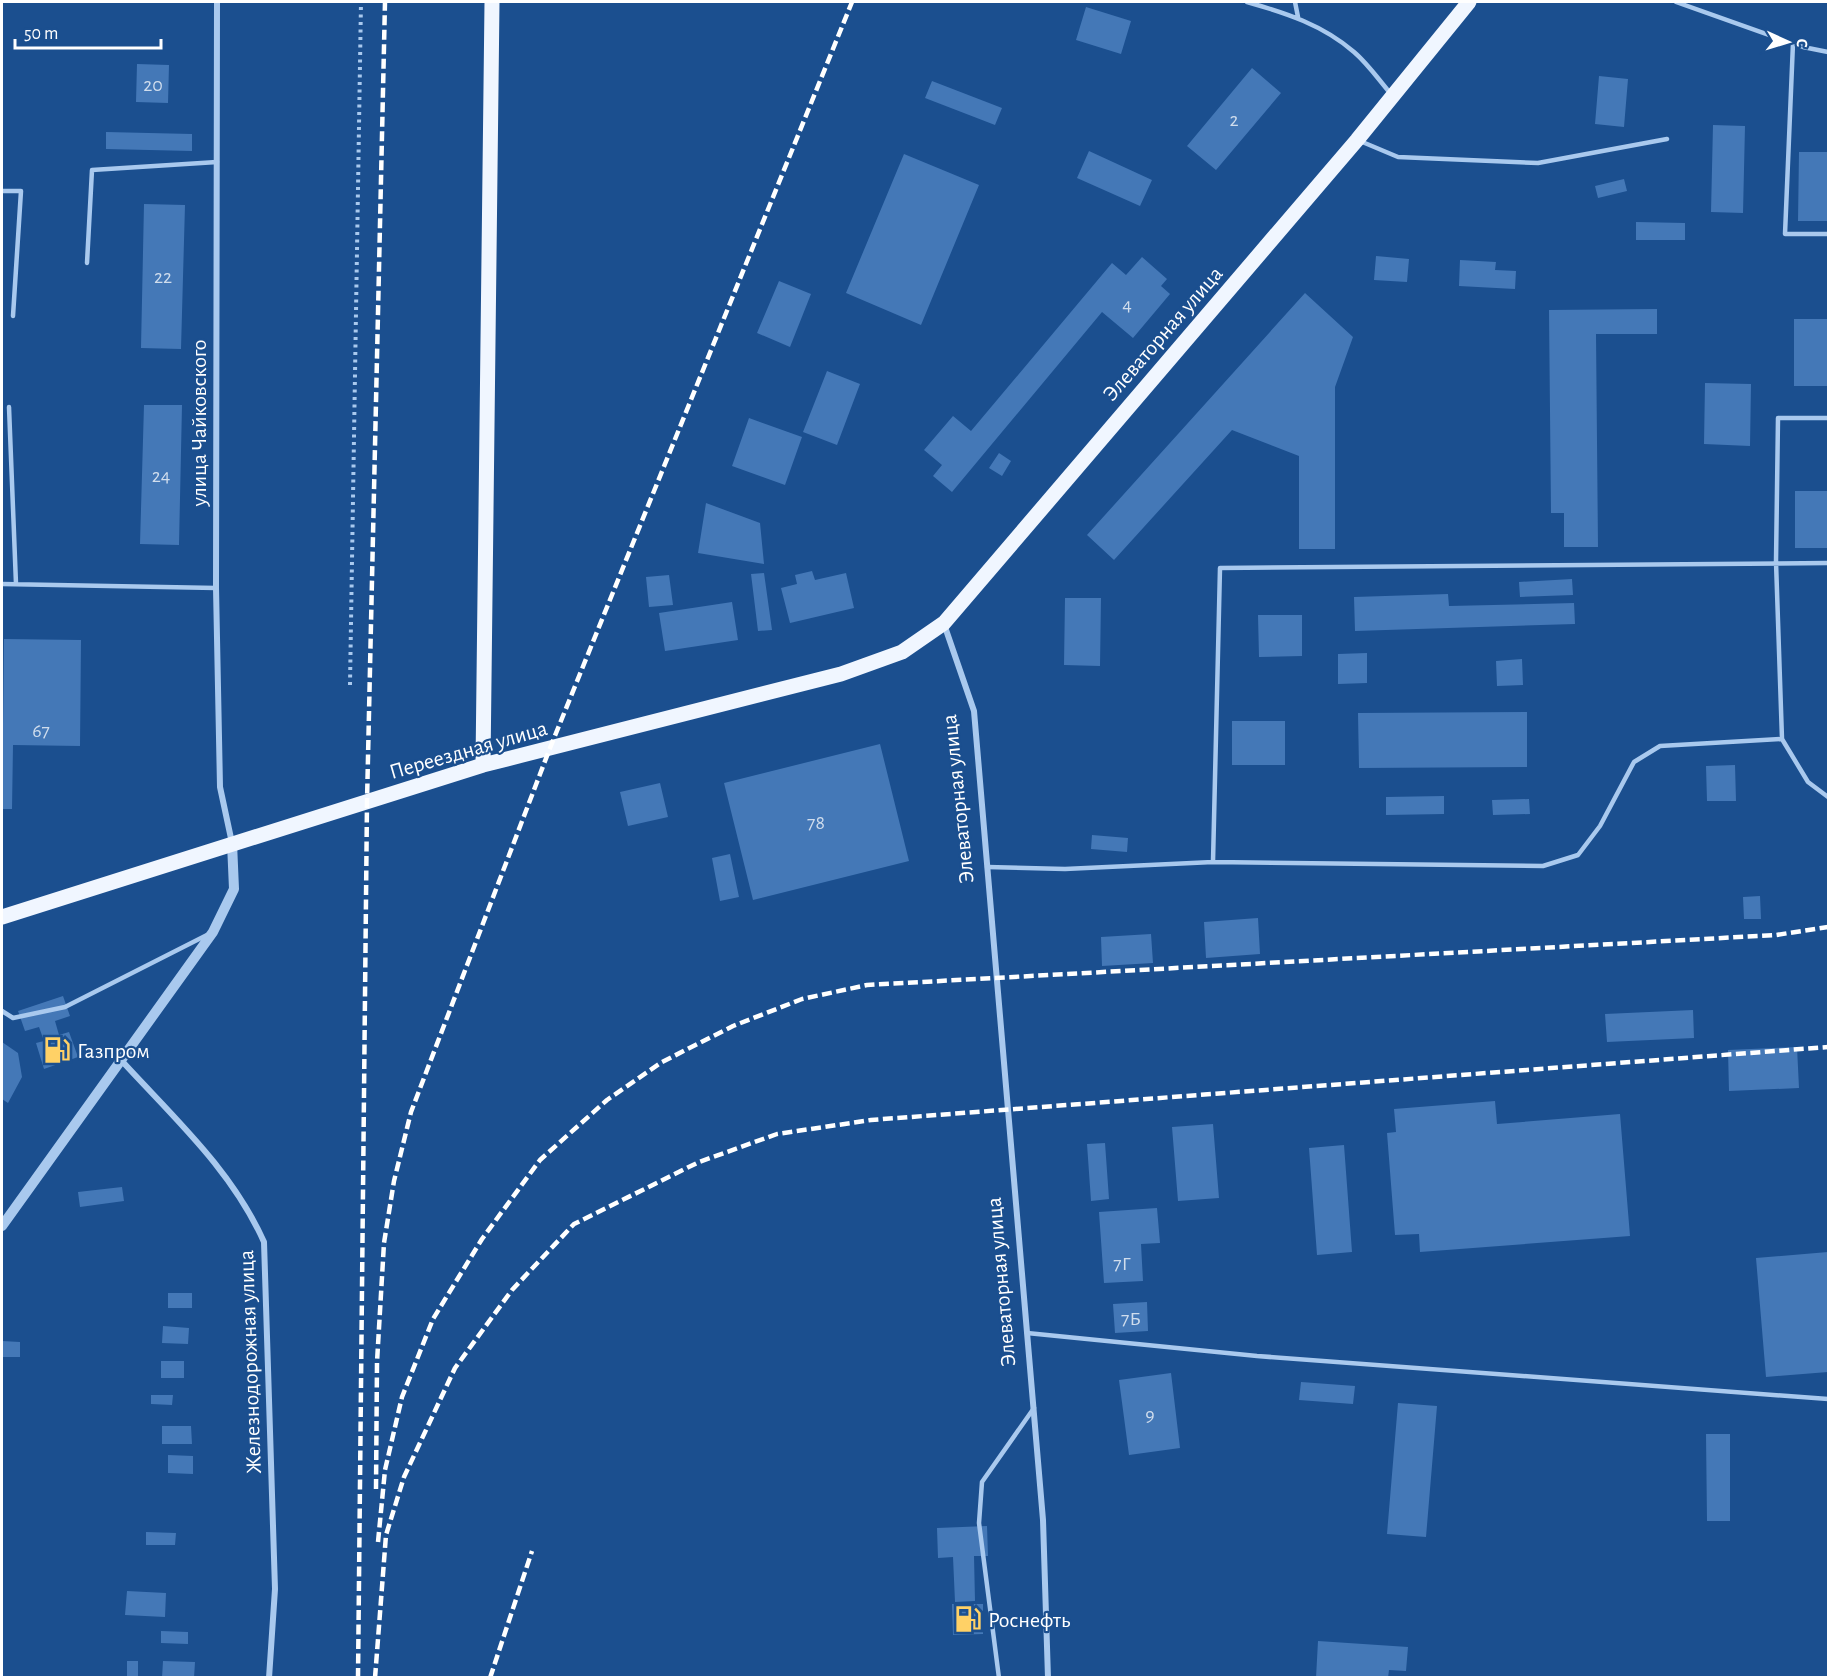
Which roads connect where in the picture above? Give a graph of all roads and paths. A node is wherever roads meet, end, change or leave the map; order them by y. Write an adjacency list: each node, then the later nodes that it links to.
1 (217, 2): 14 (street, улица Чайковского)
2 (361, 2): 27 (path)
3 (492, 2): 29 (main road)
4 (1247, 2): 8 (lane)
5 (1295, 2): 8 (lane)
6 (1469, 2): 11 (main road, Элеваторная улица)
7 (1676, 2): 9 (lane)
8 (1298, 17): 11 (lane)
9 (1793, 43): 10 (lane); 16 (lane)
10 (1828, 52)
11 (1393, 96): 13 (main road, Элеваторная улица)
12 (1667, 139): 13 (lane)
13 (1357, 140): 26 (main road, Элеваторная улица)
14 (217, 162): 17 (lane); 25 (street, улица Чайковского)
15 (2, 190): 18 (lane)
16 (1828, 234)
17 (87, 263)
18 (13, 316)
19 (9, 407): 24 (lane)
20 (1828, 418): 21 (lane)
21 (1776, 562): 22 (lane); 28 (lane); 32 (lane)
22 (1828, 563)
23 (2, 584): 24 (lane)
24 (15, 584): 25 (lane)
25 (216, 588): 31 (street, улица Чайковского)
26 (944, 623): 29 (main road, Переездная улица); 33 (street, Элеваторная улица)
27 (350, 685)
28 (1782, 739): 30 (lane); 32 (lane)
29 (483, 765): 31 (main road, Переездная улица)
30 (1828, 797)
31 (232, 843): 34 (main road, Переездная улица); 35 (street)
32 (1213, 862): 33 (lane)
33 (987, 867): 39 (street, Элеваторная улица)
34 (2, 917)
35 (213, 932): 36 (lane); 37 (street)
36 (2, 1011)
37 (121, 1060): 38 (street); 42 (street, Железнодорожная улица)
38 (2, 1226)
39 (1027, 1333): 40 (lane); 41 (street, Элеваторная улица)
40 (1828, 1399)
41 (1034, 1408): 43 (lane); 44 (street, Элеваторная улица)
42 (269, 1677)
43 (999, 1677)
44 (1048, 1677)

